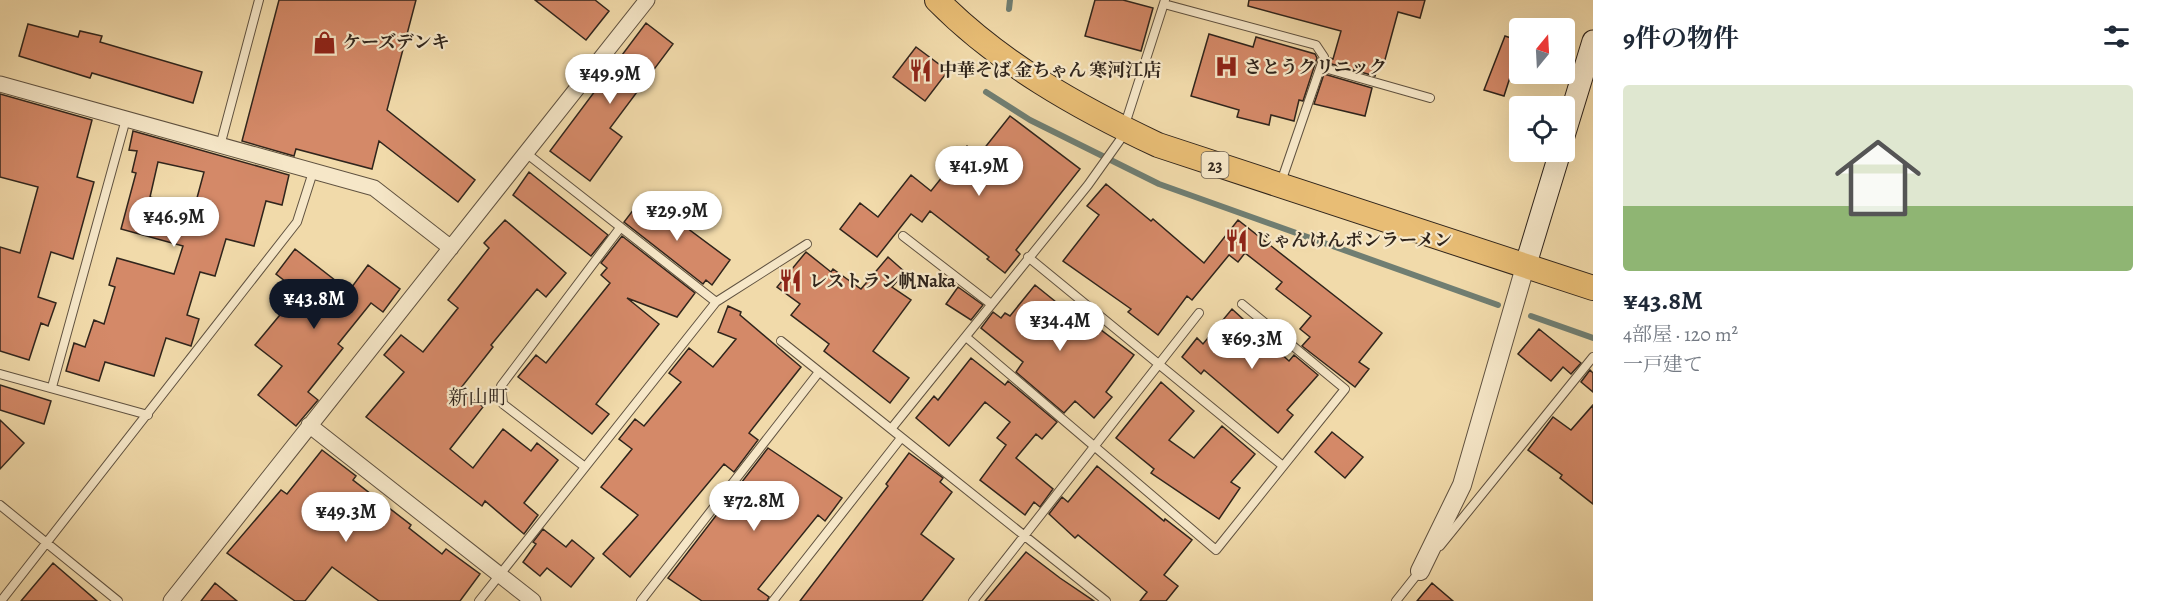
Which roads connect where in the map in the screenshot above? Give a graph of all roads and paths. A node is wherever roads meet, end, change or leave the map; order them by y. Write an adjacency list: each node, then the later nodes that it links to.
1 (259, 0): 12 (lane)
2 (647, 0): 13 (street)
3 (937, 0): 11 (main road, 23)
4 (1164, 2): 6 (lane); 11 (lane)
5 (1593, 41): 9 (main road)
6 (1321, 67): 8 (lane); 16 (lane)
7 (0, 84): 10 (street)
8 (1430, 98)
9 (1575, 100)
10 (126, 119): 12 (street); 34 (lane)
11 (1123, 135): 16 (main road, 23); 21 (lane)
12 (220, 146): 15 (street)
13 (526, 153): 17 (lane); 20 (street)
14 (1557, 162): 22 (main road)
15 (312, 172): 20 (street); 35 (lane)
16 (1280, 186): 22 (main road, 23)
17 (620, 228): 24 (lane); 41 (lane)
18 (903, 236): 25 (lane)
19 (807, 244): 24 (lane)
20 (451, 248): 36 (street)
21 (1028, 257): 25 (lane); 31 (lane)
22 (1525, 267): 23 (main road, 23); 45 (street)
23 (1593, 288)
24 (716, 302): 41 (lane)
25 (992, 304): 28 (lane)
26 (1242, 304): 40 (lane)
27 (1199, 313): 31 (lane)
28 (966, 337): 37 (lane); 39 (lane)
29 (781, 341): 32 (lane)
30 (1593, 357): 45 (lane)
31 (1158, 364): 39 (lane); 40 (lane)
32 (819, 372): 37 (lane); 52 (lane)
33 (0, 374): 34 (lane)
34 (52, 387): 35 (lane)
35 (148, 415): 44 (lane)
36 (309, 425): 46 (street); 49 (street)
37 (891, 429): 38 (lane)
38 (901, 438): 43 (lane); 53 (lane)
39 (1094, 447): 40 (lane); 43 (lane)
40 (1283, 466)
41 (585, 467): 46 (lane)
42 (0, 505): 44 (lane)
43 (1025, 534): 54 (lane); 55 (lane)
44 (47, 544): 47 (lane); 48 (lane)
45 (1419, 571): 56 (lane)
46 (500, 575): 50 (lane); 51 (street)
47 (2, 601)
48 (118, 601)
49 (171, 601)
50 (479, 601)
51 (533, 601)
52 (641, 601)
53 (773, 601)
54 (973, 601)
55 (1106, 601)
56 (1396, 601)

